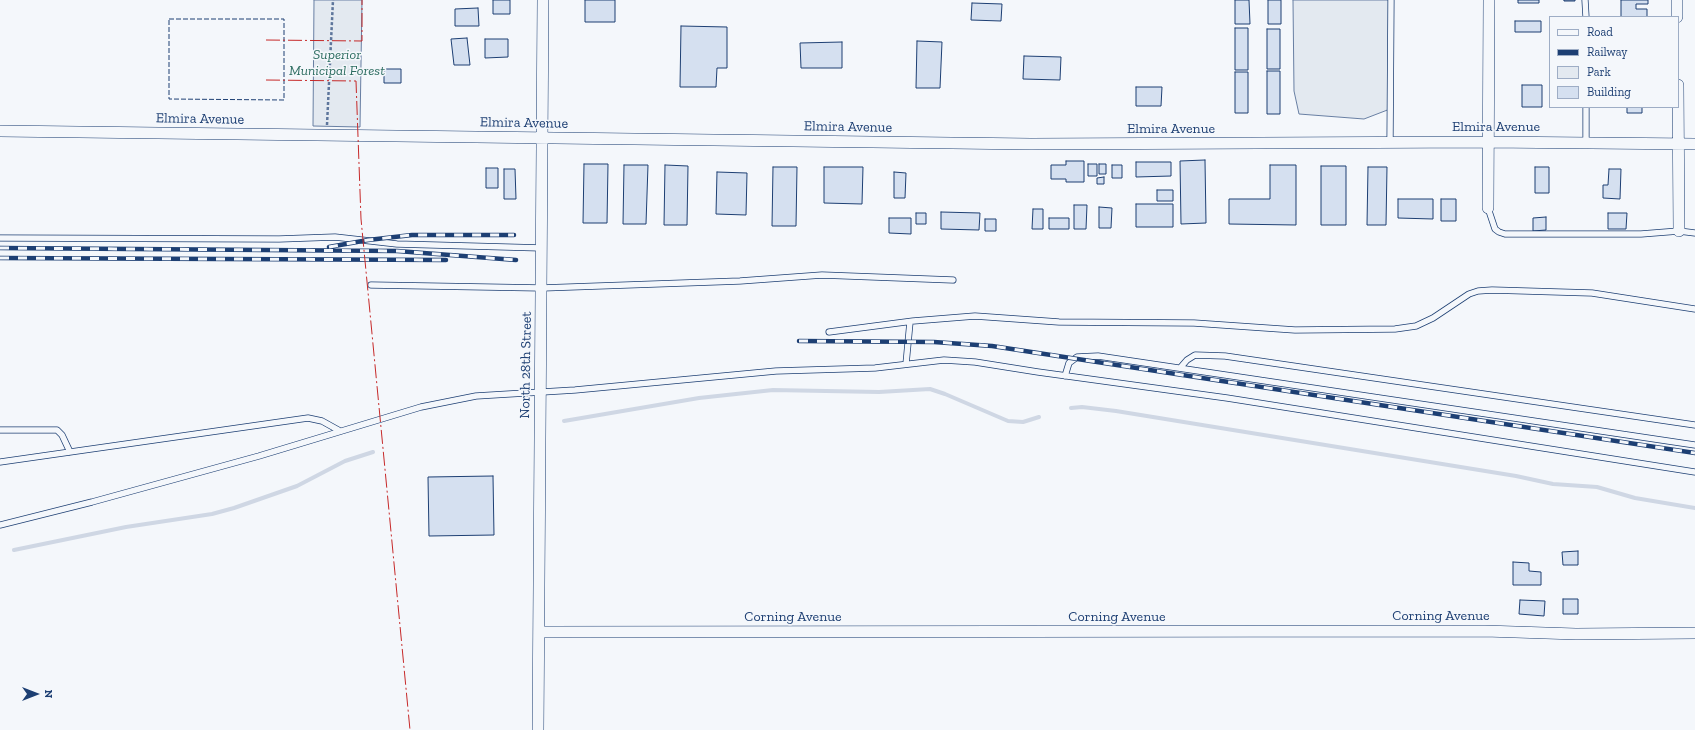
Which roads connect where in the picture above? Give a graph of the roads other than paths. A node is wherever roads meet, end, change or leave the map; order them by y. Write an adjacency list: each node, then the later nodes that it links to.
1 (543, 0): 11 (street, North 28th Street)
2 (1391, 0): 12 (lane)
3 (1489, 0): 13 (street)
4 (1586, 0): 6 (lane)
5 (1677, 0): 7 (street)
6 (1586, 16)
7 (1677, 16)
8 (1586, 108): 14 (lane)
9 (1678, 108): 15 (street)
10 (0, 131): 11 (street, Elmira Avenue)
11 (543, 138): 12 (street, Elmira Avenue); 21 (street, North 28th Street)
12 (1390, 142): 13 (street, Elmira Avenue)
13 (1487, 142): 14 (street, Elmira Avenue); 17 (street)
14 (1586, 143): 15 (street, Elmira Avenue)
15 (1679, 144): 16 (street, Elmira Avenue); 18 (street)
16 (1695, 144)
17 (1488, 208): 18 (lane)
18 (1678, 231): 19 (lane)
19 (1695, 233)
20 (0, 238): 21 (lane)
21 (542, 248): 24 (street, North 28th Street)
22 (953, 280): 24 (lane)
23 (371, 285): 24 (lane)
24 (542, 288): 31 (street, North 28th Street)
25 (1695, 309): 26 (lane)
26 (910, 322): 27 (lane); 28 (lane)
27 (829, 332)
28 (906, 364): 30 (lane); 31 (lane)
29 (1180, 368): 30 (lane); 32 (lane); 35 (lane)
30 (1064, 376): 38 (lane)
31 (541, 392): 34 (lane); 40 (street, North 28th Street)
32 (1695, 425)
33 (0, 430): 36 (lane)
34 (340, 431): 36 (lane); 39 (lane)
35 (1695, 445)
36 (70, 452): 37 (lane)
37 (0, 462)
38 (1695, 472)
39 (0, 525)
40 (539, 632): 41 (street, Corning Avenue); 42 (street, North 28th Street)
41 (1695, 633)
42 (538, 730)

